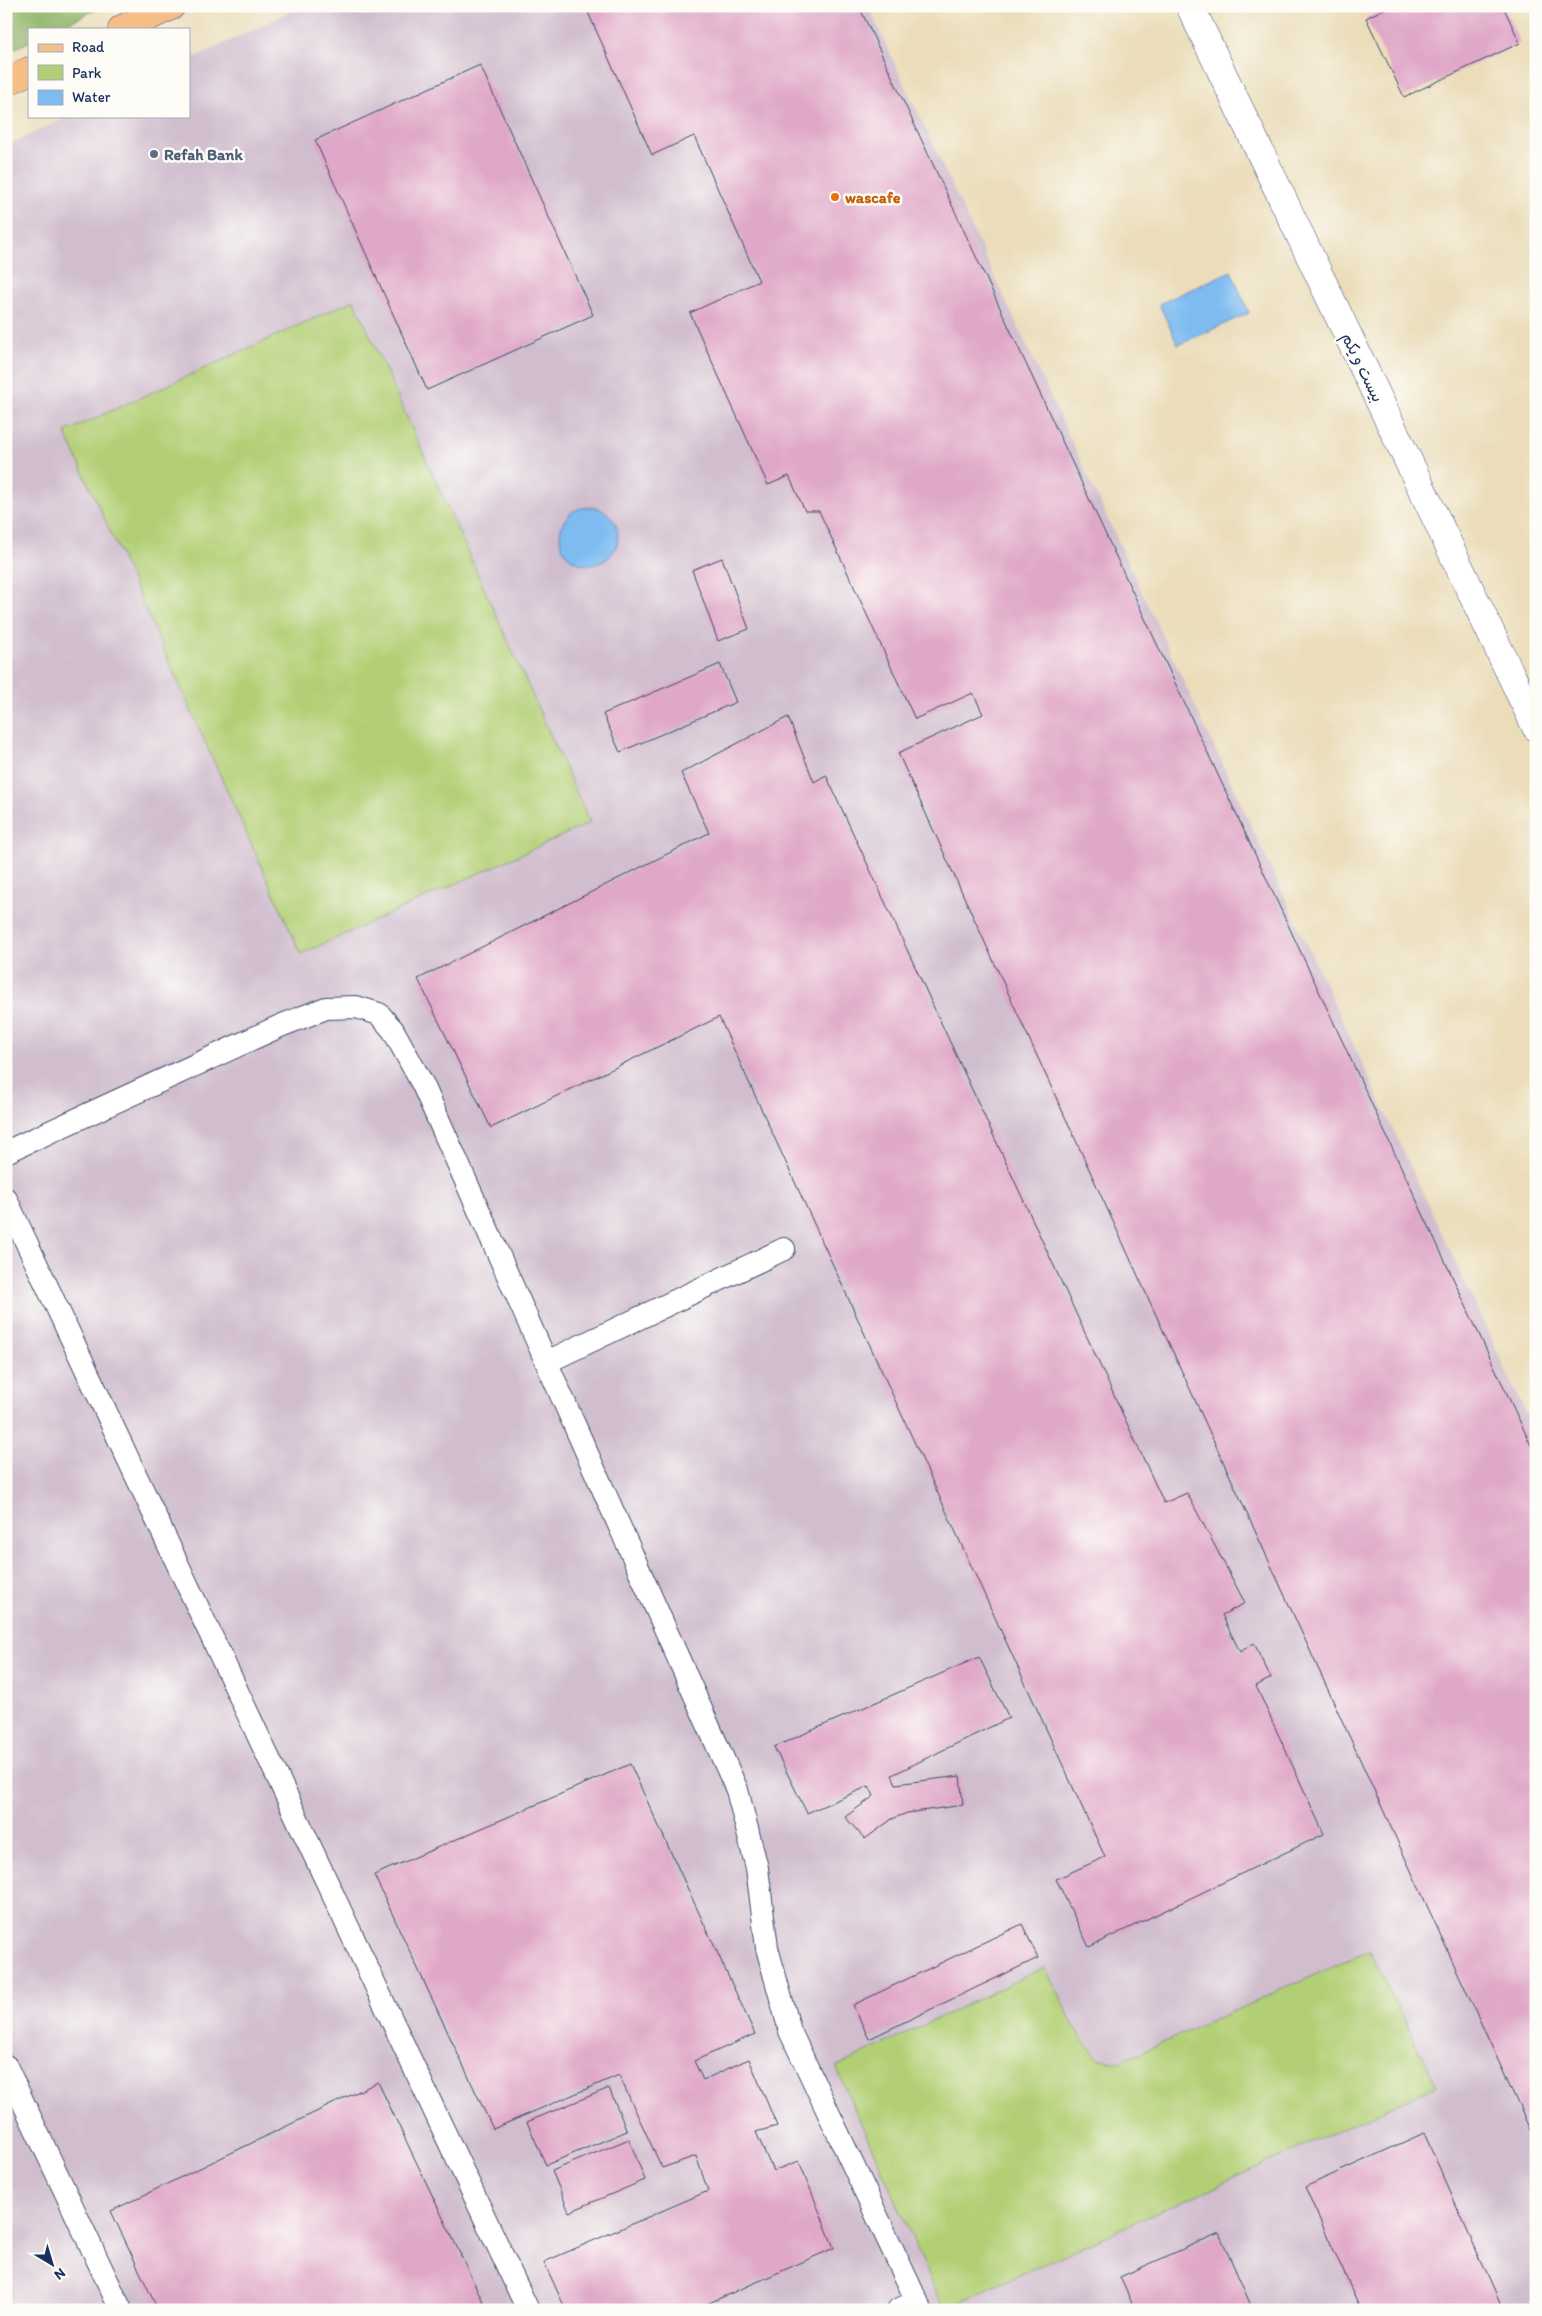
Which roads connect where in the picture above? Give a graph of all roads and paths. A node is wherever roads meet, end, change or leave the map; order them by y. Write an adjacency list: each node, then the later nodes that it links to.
1 (170, 6): 3 (main road)
2 (1190, 6): 6 (street, بیست و یکم)
3 (124, 28)
4 (28, 71): 5 (main road)
5 (6, 82)
6 (1536, 727)
7 (6, 1152): 10 (lane)
8 (6, 1199): 14 (lane)
9 (784, 1249): 10 (lane)
10 (547, 1362): 12 (lane)
11 (6, 2066): 13 (lane)
12 (912, 2307)
13 (121, 2310)
14 (528, 2310)

